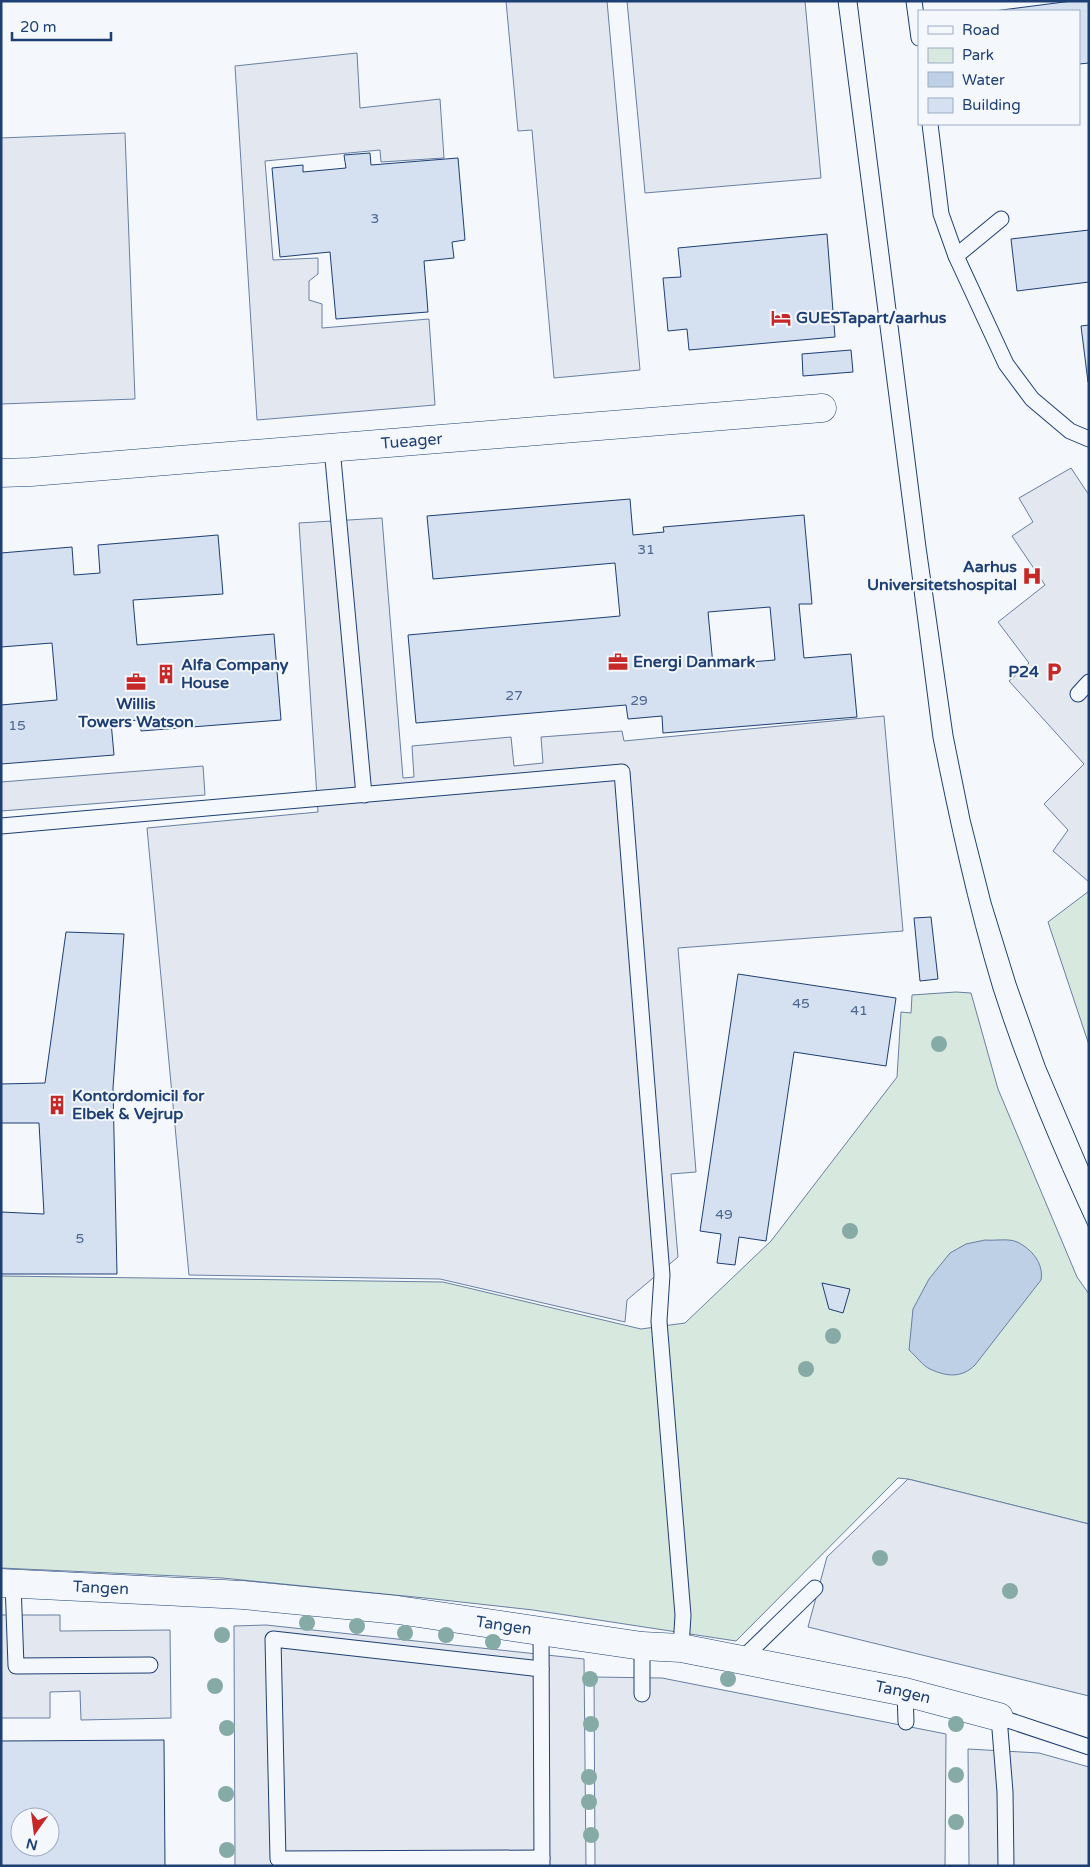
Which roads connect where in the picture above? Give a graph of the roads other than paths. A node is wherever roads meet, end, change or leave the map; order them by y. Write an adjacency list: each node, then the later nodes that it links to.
1 (914, 1): 2 (lane)
2 (918, 31)
3 (930, 125): 5 (lane)
4 (1001, 219): 5 (lane)
5 (956, 256): 7 (lane)
6 (822, 408): 8 (street, Tueager)
7 (1089, 439)
8 (332, 448): 9 (street, Tueager); 12 (lane)
9 (1, 473)
10 (1089, 682): 11 (lane)
11 (1078, 694)
12 (364, 795): 13 (lane); 18 (lane)
13 (1, 826)
14 (7, 1583): 16 (street, Tangen); 21 (lane)
15 (814, 1588): 19 (lane)
16 (541, 1631): 17 (street, Tangen); 22 (lane)
17 (642, 1646): 18 (street, Tangen); 24 (lane)
18 (681, 1648): 19 (street, Tangen)
19 (741, 1660): 23 (street, Tangen)
20 (150, 1665): 21 (lane)
21 (9, 1666)
22 (541, 1669): 28 (lane); 28 (lane)
23 (905, 1692): 25 (street, Tangen); 26 (lane)
24 (642, 1694)
25 (999, 1717): 27 (lane); 29 (lane)
26 (906, 1722)
27 (1089, 1747)
28 (542, 1862)
29 (1006, 1866)

